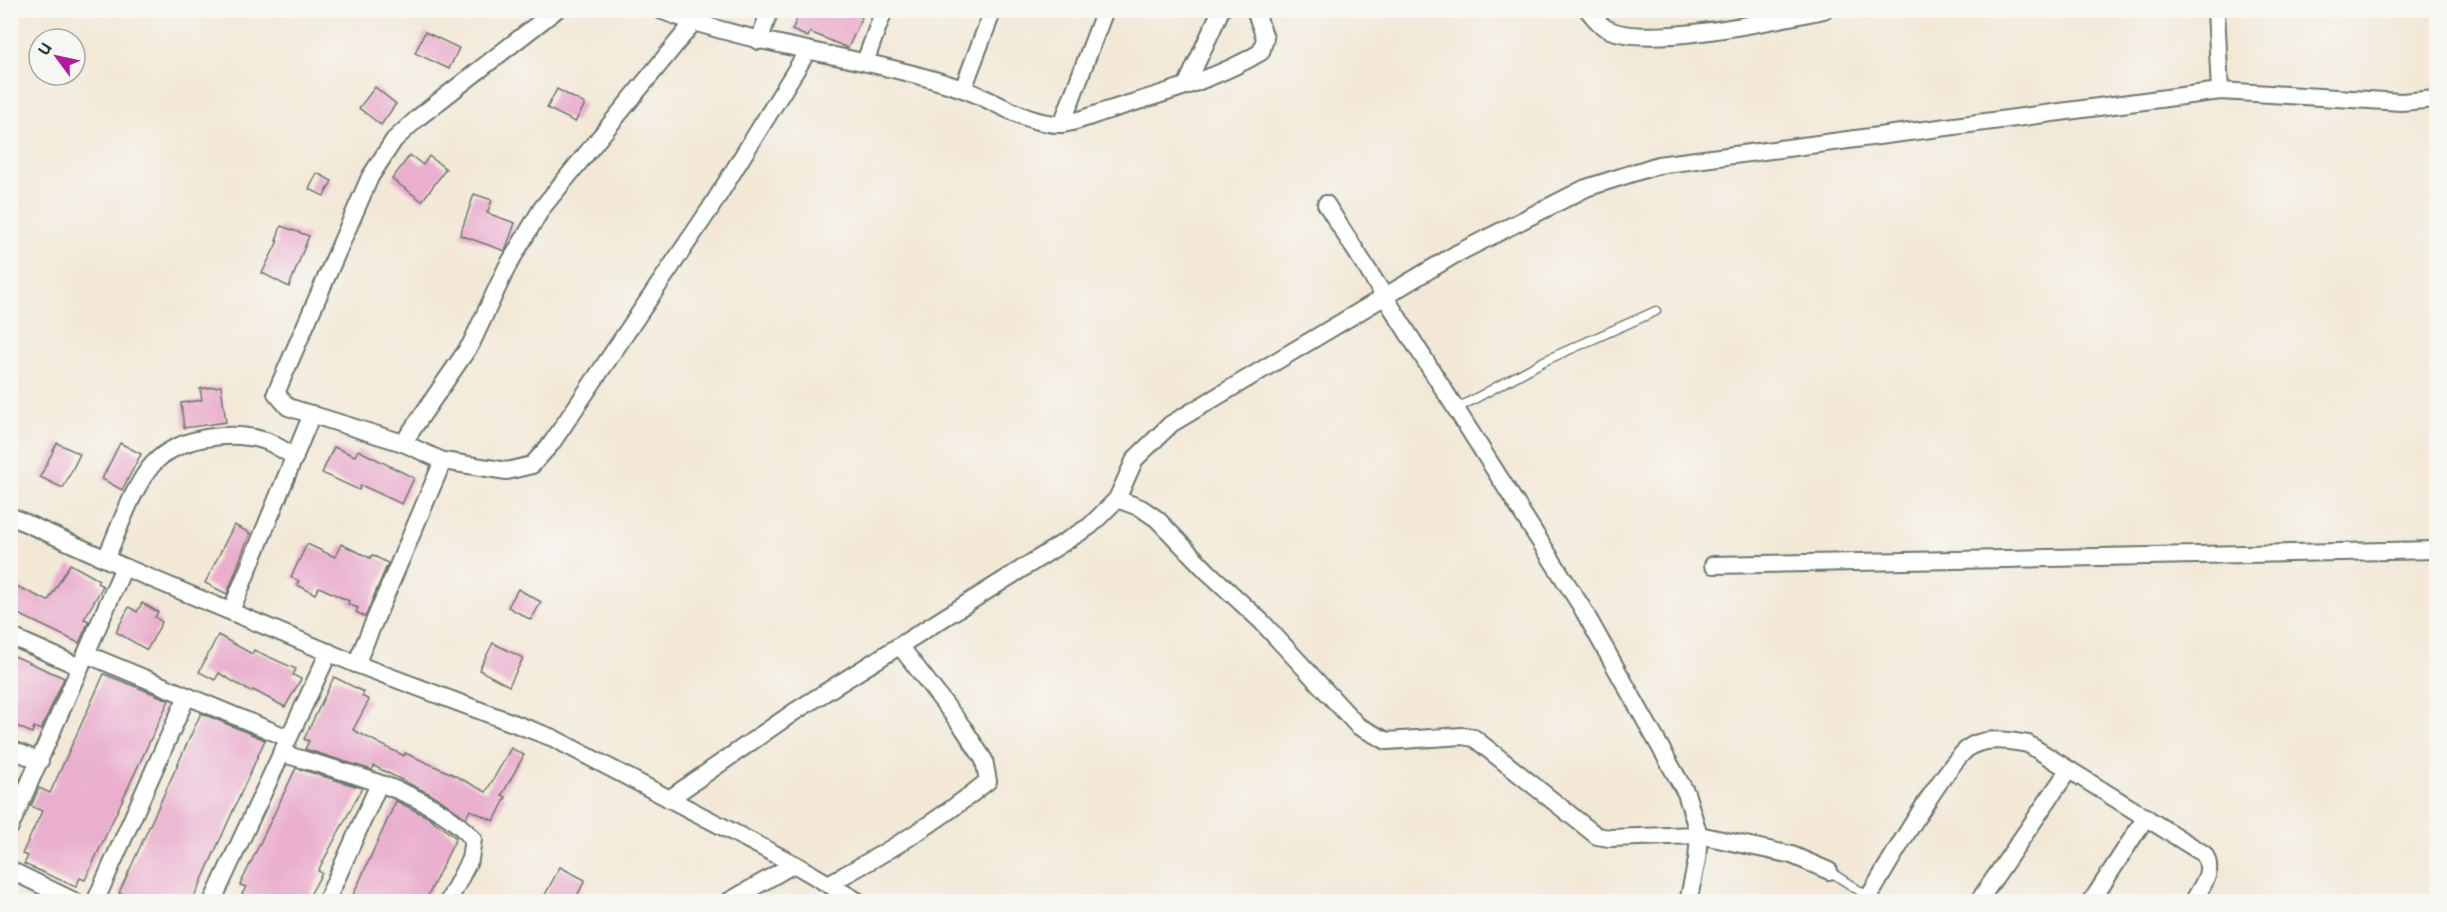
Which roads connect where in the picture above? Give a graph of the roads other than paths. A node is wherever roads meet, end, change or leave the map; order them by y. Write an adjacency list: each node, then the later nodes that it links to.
1 (556, 10): 25 (street)
2 (660, 10): 12 (street)
3 (770, 10): 13 (street)
4 (884, 10): 15 (street)
5 (993, 10): 17 (street)
6 (1105, 10): 20 (street)
7 (1221, 10): 16 (street)
8 (1255, 10): 16 (street)
9 (1587, 10): 10 (street)
10 (1824, 10)
11 (2216, 10): 18 (street)
12 (693, 23): 13 (street); 26 (street)
13 (759, 41): 14 (street)
14 (807, 52): 15 (street); 28 (street)
15 (865, 62): 17 (street)
16 (1186, 86): 20 (street)
17 (963, 89): 20 (street)
18 (2220, 91): 19 (street); 22 (street)
19 (2436, 99)
20 (1062, 124)
21 (1326, 204): 22 (street)
22 (1385, 295): 24 (street); 29 (street)
23 (1656, 311): 24 (lane)
24 (1456, 408): 50 (street)
25 (312, 414): 26 (street); 27 (street)
26 (403, 443): 28 (street)
27 (295, 457): 32 (street); 35 (street)
28 (443, 460): 40 (street)
29 (1117, 499): 37 (street); 50 (street)
30 (10, 516): 32 (street)
31 (2436, 550): 33 (street)
32 (106, 558): 34 (street)
33 (1713, 565)
34 (124, 567): 35 (street); 39 (street)
35 (231, 611): 38 (street)
36 (10, 636): 39 (street)
37 (900, 646): 47 (street); 54 (street)
38 (328, 652): 40 (street); 42 (street)
39 (83, 660): 41 (street); 44 (street)
40 (356, 664): 47 (street)
41 (187, 696): 42 (street); 57 (street)
42 (284, 746): 46 (street); 58 (street)
43 (10, 749): 44 (street)
44 (40, 761): 49 (street)
45 (2068, 771): 48 (street); 55 (street); 64 (street)
46 (379, 784): 59 (street); 60 (street)
47 (669, 799): 51 (street)
48 (2146, 817): 65 (street); 66 (street)
49 (10, 827)
50 (1699, 835): 53 (street); 63 (street)
51 (794, 864): 54 (street); 61 (street)
52 (10, 870): 56 (street)
53 (1829, 871): 55 (lane)
54 (828, 884): 62 (street)
55 (1867, 899)
56 (69, 900)
57 (95, 902)
58 (212, 902)
59 (326, 902)
60 (448, 902)
61 (728, 902)
62 (859, 902)
63 (1688, 902)
64 (1978, 902)
65 (2091, 902)
66 (2193, 902)

